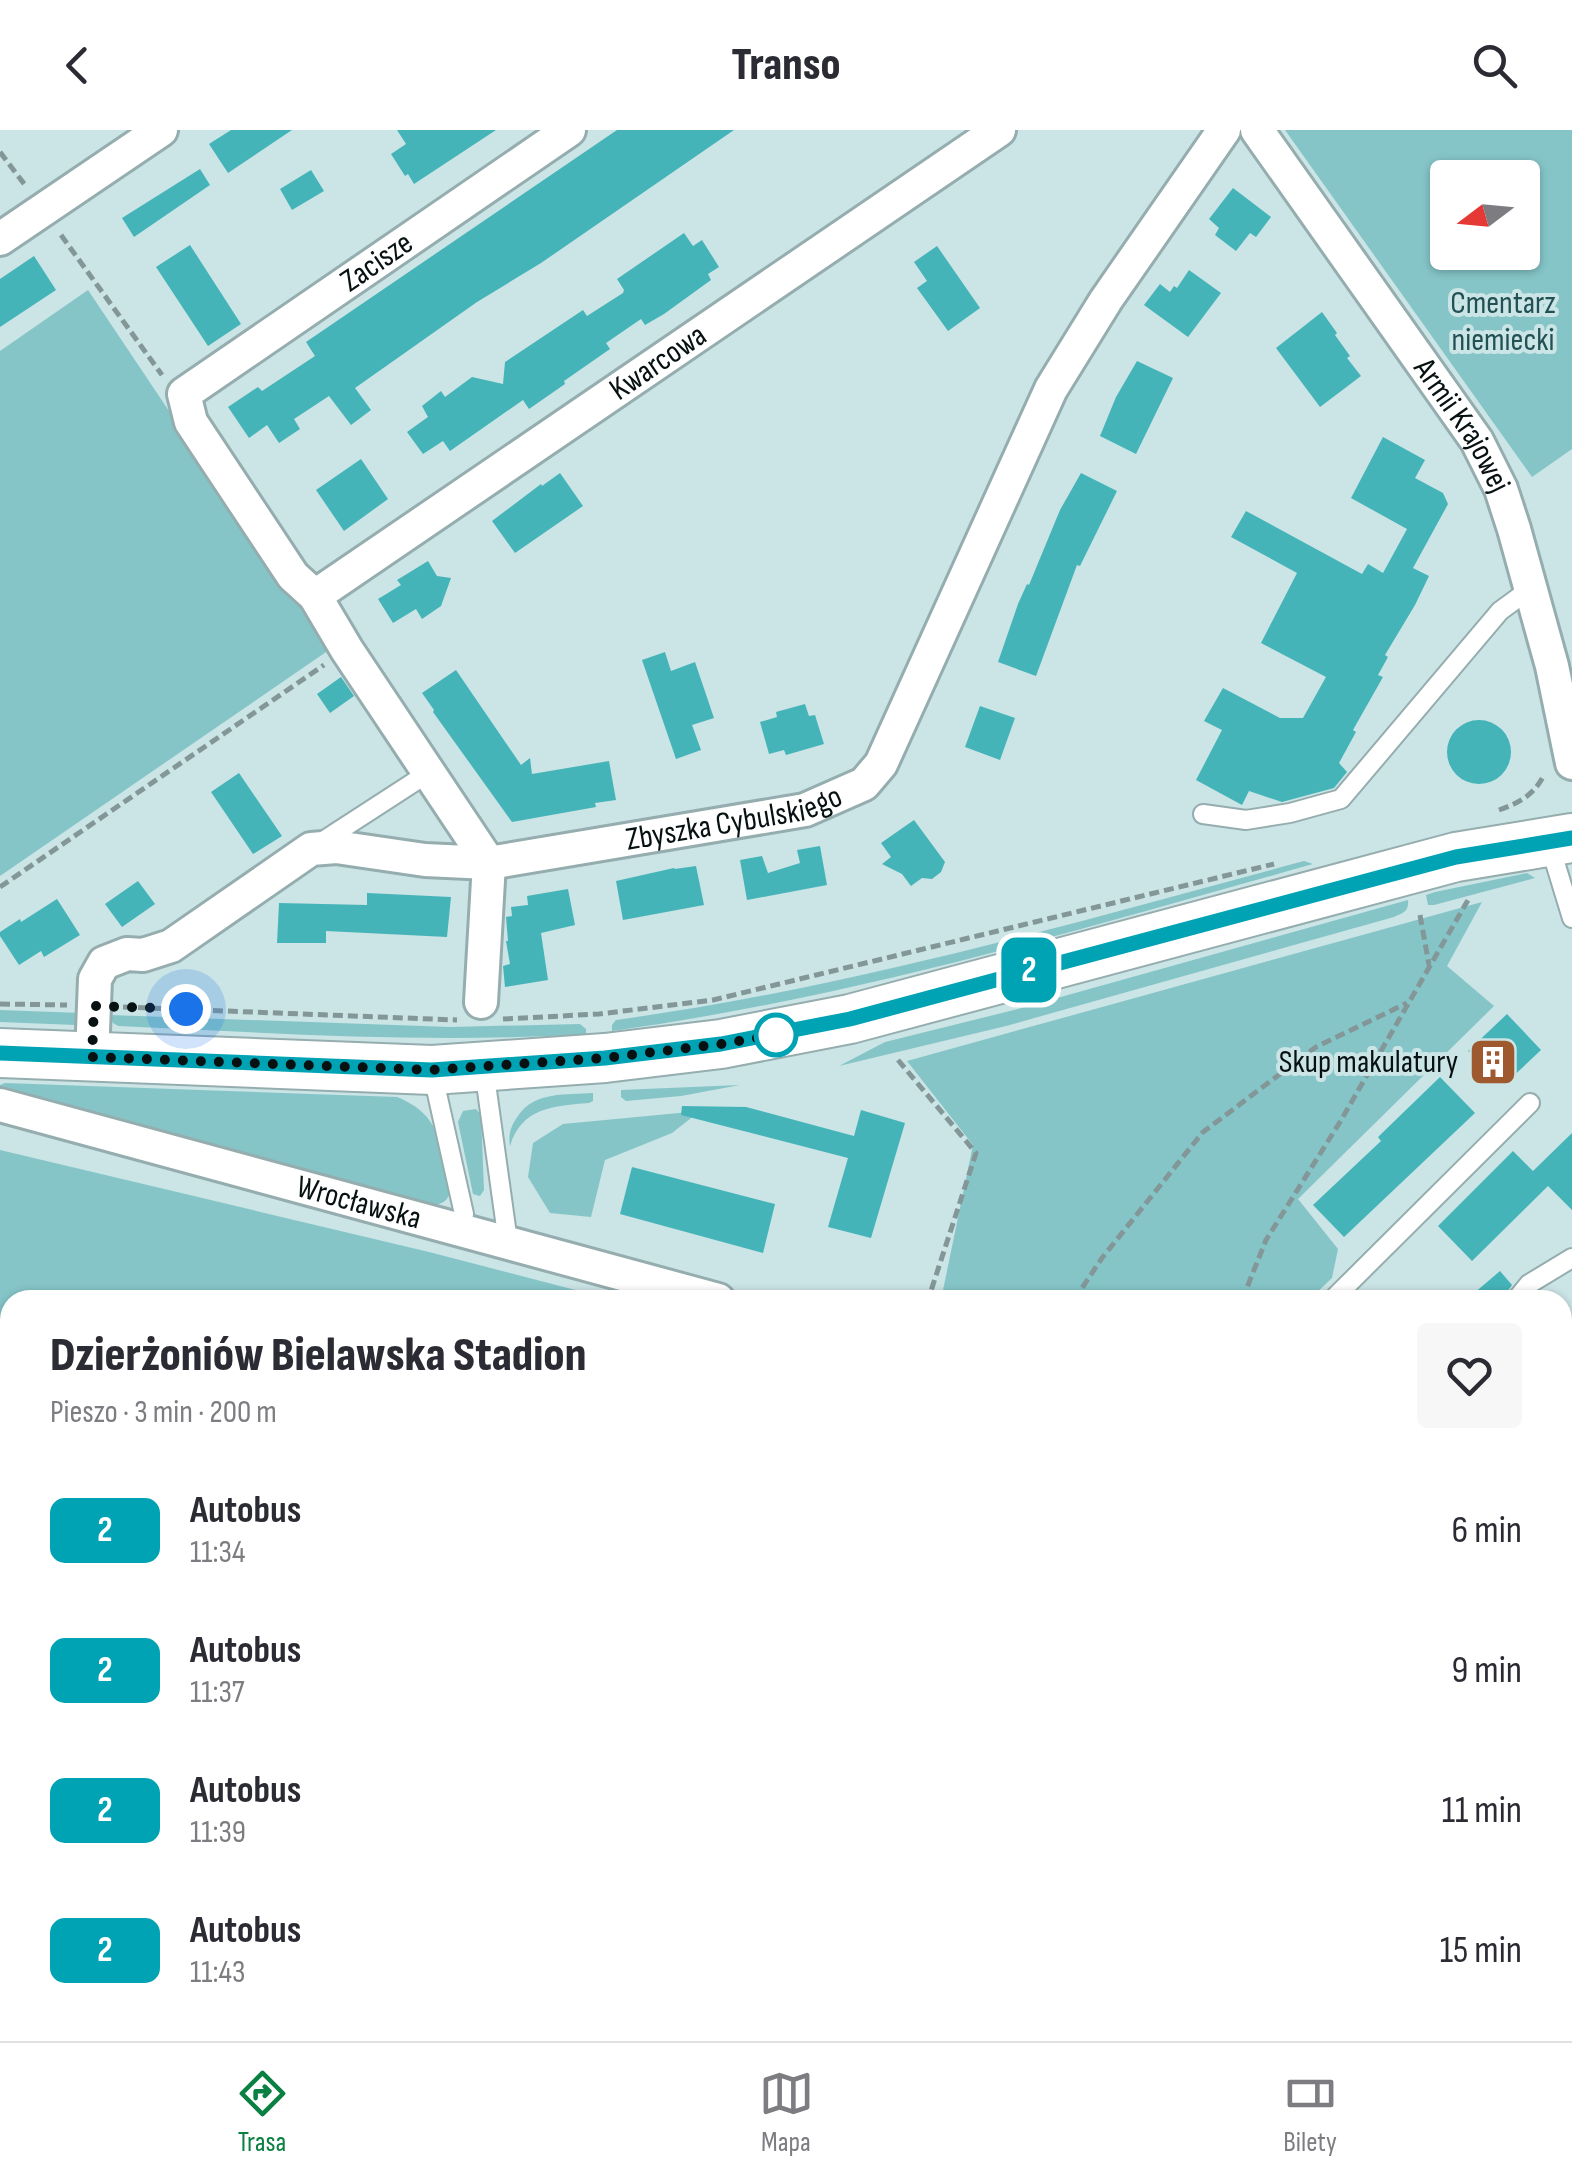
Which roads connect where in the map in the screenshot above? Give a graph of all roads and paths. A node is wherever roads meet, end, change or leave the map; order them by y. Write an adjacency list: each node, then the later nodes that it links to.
1 (161, 130): 7 (street)
2 (569, 130): 9 (street, Zacisze)
3 (999, 130): 11 (street, Kwarcowa)
4 (1224, 130): 20 (street, Zbyszka Cybulskiego)
5 (1257, 130): 10 (street, Armii Krajowej)
6 (0, 152): 7 (path)
7 (42, 210): 8 (street); 9 (path)
8 (0, 239)
9 (184, 394): 11 (street)
10 (1530, 590): 13 (street, Armii Krajowej); 15 (lane)
11 (315, 596): 12 (street)
12 (347, 650): 14 (street); 21 (path)
13 (1559, 764): 16 (path)
14 (428, 773): 18 (lane); 20 (street)
15 (1203, 814)
16 (1482, 814)
17 (1560, 839): 24 (lane); 33 (main road)
18 (311, 849): 20 (street, Zbyszka Cybulskiego); 28 (street)
19 (1284, 861): 29 (path)
20 (490, 862): 29 (street)
21 (0, 887)
22 (1468, 900): 25 (path)
23 (1420, 915): 25 (path)
24 (1572, 918)
25 (1430, 968): 26 (path)
26 (1410, 1001): 42 (path); 43 (path)
27 (0, 1004): 28 (path)
28 (94, 1006): 29 (path); 31 (street)
29 (483, 1014)
30 (0, 1053): 31 (main road)
31 (92, 1057): 34 (main road)
32 (898, 1060): 41 (path)
33 (483, 1067): 34 (main road); 38 (lane)
34 (432, 1070): 37 (lane)
35 (1530, 1103): 44 (lane)
36 (0, 1105): 37 (street, Wrocławska)
37 (461, 1229): 38 (street, Wrocławska)
38 (508, 1242): 40 (street, Wrocławska)
39 (1572, 1258): 45 (lane)
40 (682, 1290)
41 (931, 1290)
42 (1081, 1290)
43 (1246, 1290)
44 (1342, 1290)
45 (1524, 1290)

